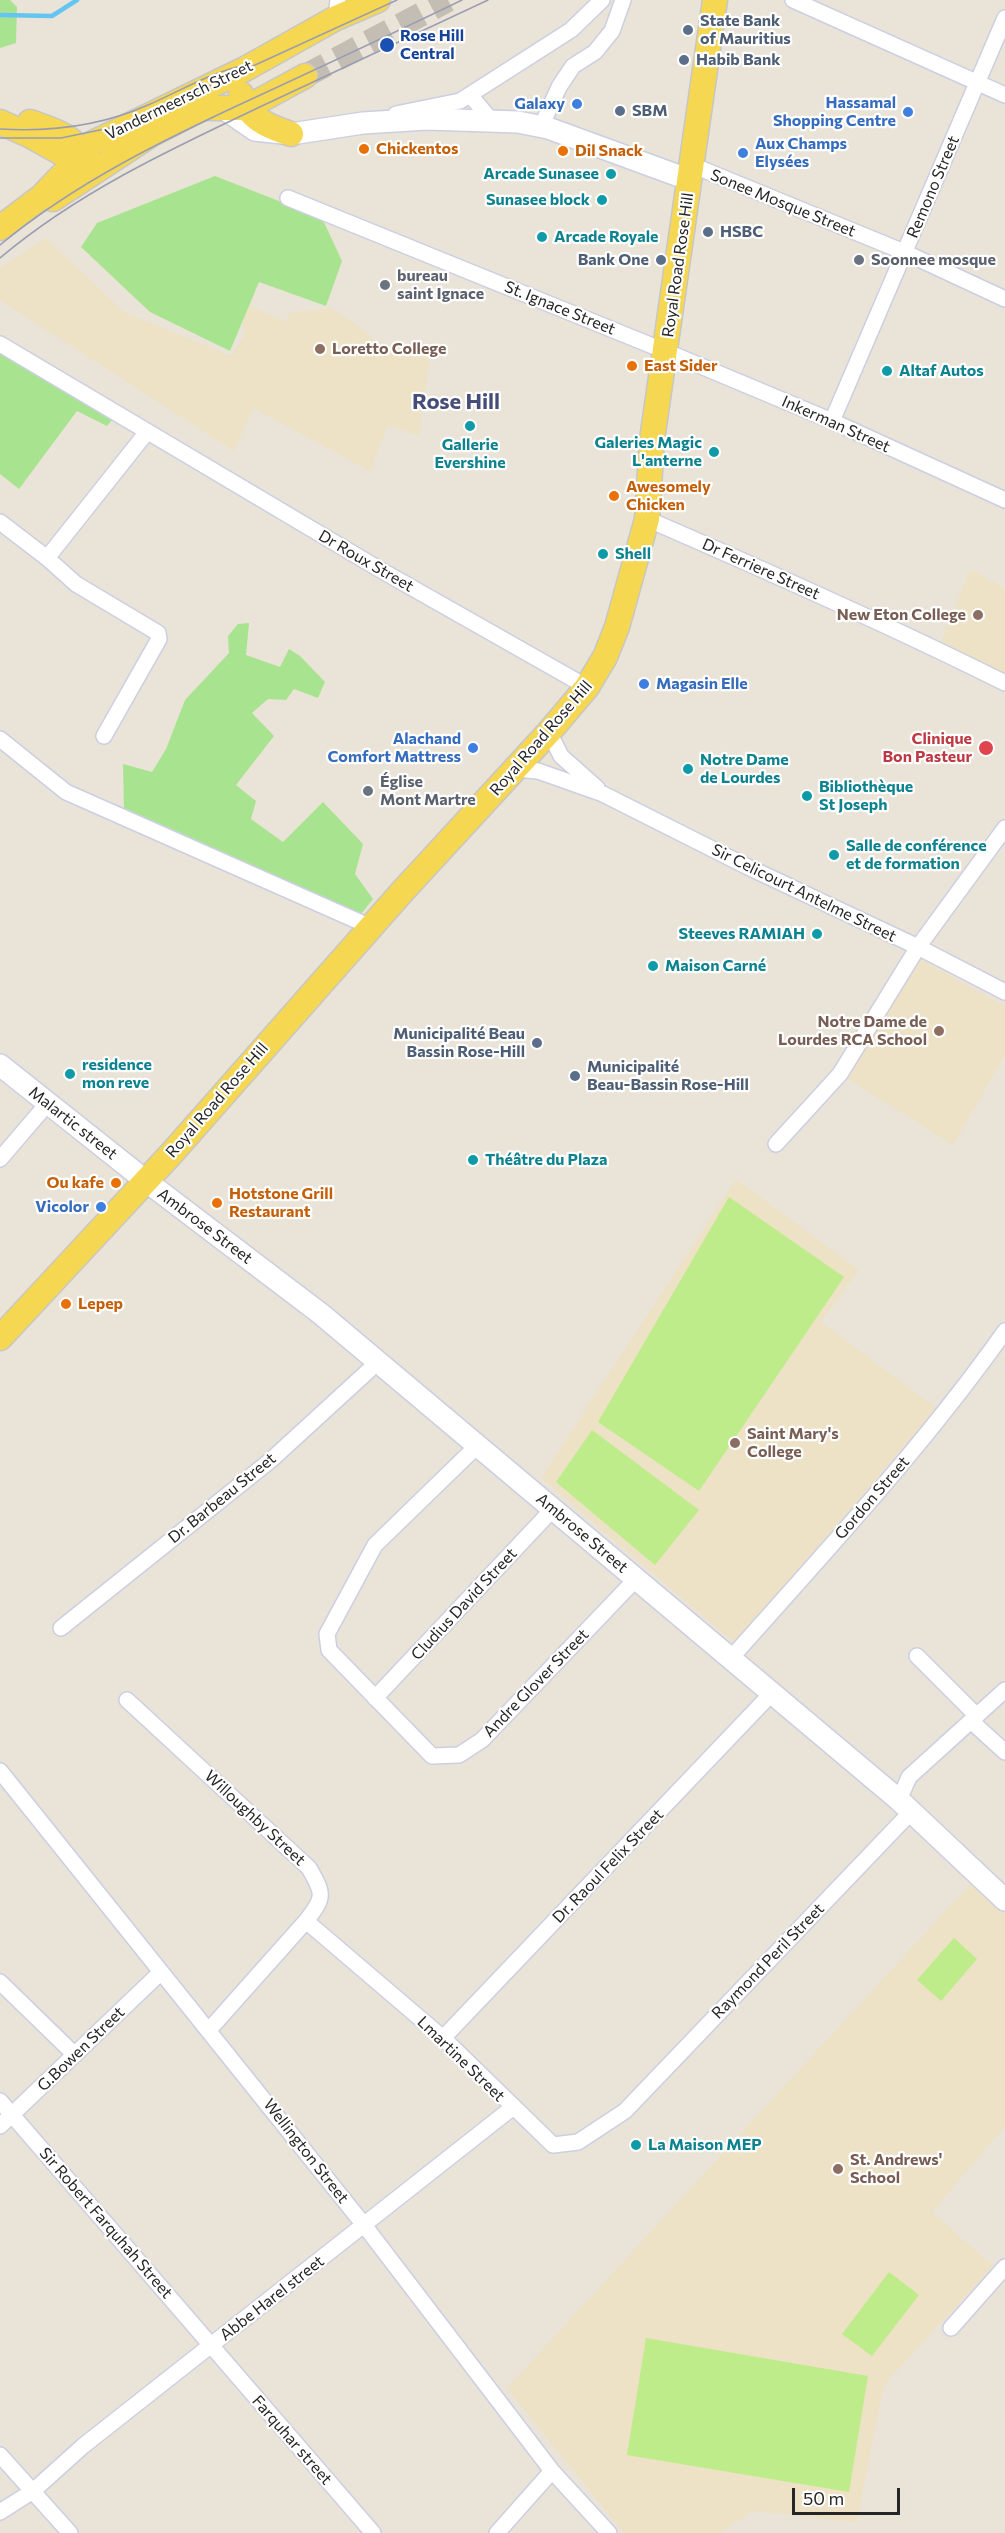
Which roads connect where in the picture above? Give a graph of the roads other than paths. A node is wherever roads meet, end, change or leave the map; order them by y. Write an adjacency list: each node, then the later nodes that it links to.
1 (378, 0): 6 (main road, Vandermeersch Street)
2 (602, 0): 11 (street)
3 (623, 0): 18 (street)
4 (715, 0): 23 (main road, Royal Road Rose Hill)
5 (793, 0): 10 (street)
6 (337, 9): 8 (main road, Vandermeersch Street)
7 (1005, 18): 10 (street, Remono Street)
8 (245, 69): 13 (main road); 19 (main road, Vandermeersch Street)
9 (305, 76): 13 (main road, Vandermeersch Street)
10 (977, 83): 12 (street); 27 (street, Remono Street)
11 (470, 95): 15 (street); 17 (street)
12 (1005, 95)
13 (235, 108): 21 (main road); 22 (main road, Vandermeersch Street)
14 (0, 115): 20 (main road)
15 (492, 121): 17 (street); 18 (street)
16 (0, 122): 20 (main road)
17 (363, 123): 21 (street)
18 (541, 127): 23 (street)
19 (123, 129): 20 (main road); 22 (main road, Vandermeersch Street)
20 (35, 130): 22 (main road); 24 (main road)
21 (291, 134)
22 (79, 164): 24 (main road, Vandermeersch Street); 26 (main road, Vandermeersch Street)
23 (691, 173): 27 (street, Sonee Mosque Street); 30 (main road, Royal Road Rose Hill)
24 (41, 197): 26 (main road, Vandermeersch Street)
25 (288, 198): 30 (street, St. Ignace Street)
26 (0, 230)
27 (904, 252): 28 (street, Sonee Mosque Street); 31 (street, Remono Street)
28 (1005, 299)
29 (0, 344): 32 (street, Dr Roux Street)
30 (665, 351): 31 (street, Inkerman Street); 34 (main road, Royal Road Rose Hill)
31 (832, 421): 33 (street, Inkerman Street)
32 (147, 432): 36 (street); 38 (street, Dr Roux Street)
33 (1005, 500)
34 (647, 519): 37 (street, Dr Ferriere Street); 38 (main road, Royal Road Rose Hill)
35 (0, 522): 36 (street)
36 (47, 558): 40 (street)
37 (1005, 683)
38 (587, 687): 39 (main road, Royal Road Rose Hill)
39 (549, 732): 42 (main road, Royal Road Rose Hill); 43 (street, Sir Celicourt Antelme Street)
40 (104, 736)
41 (0, 739): 45 (street)
42 (514, 769): 43 (street, Sir Celicourt Antelme Street); 45 (main road, Royal Road Rose Hill)
43 (603, 794): 46 (street, Sir Celicourt Antelme Street)
44 (1005, 828): 46 (street)
45 (371, 927): 52 (main road, Royal Road Rose Hill)
46 (918, 947): 47 (street, Sir Celicourt Antelme Street); 50 (street)
47 (1005, 992)
48 (0, 1065): 49 (street, Malartic street)
49 (48, 1103): 51 (street); 52 (street, Malartic street)
50 (776, 1144)
51 (0, 1159)
52 (146, 1181): 54 (main road, Royal Road Rose Hill); 55 (street, Ambrose Street)
53 (1005, 1331): 61 (street, Gordon Street)
54 (0, 1338)
55 (378, 1362): 56 (street, Ambrose Street); 59 (street, Dr. Barbeau Street)
56 (478, 1446): 57 (street, Ambrose Street); 64 (street, Andre Glover Street)
57 (553, 1509): 58 (street, Ambrose Street); 64 (street, Cludius David Street)
58 (636, 1579): 61 (street, Ambrose Street); 64 (street, Andre Glover Street)
59 (61, 1628)
60 (917, 1656): 66 (street)
61 (731, 1659): 63 (street, Ambrose Street)
62 (1005, 1690): 66 (street, Raymond Peril Street)
63 (772, 1693): 69 (street, Ambrose Street); 75 (street, Dr. Raoul Felix Street)
64 (375, 1698)
65 (127, 1700): 71 (street, Willoughby Street)
66 (974, 1719): 67 (street); 69 (street, Raymond Peril Street)
67 (1005, 1752)
68 (0, 1771): 72 (street, Wellington Street)
69 (905, 1806): 70 (street, Ambrose Street); 79 (street, Raymond Peril Street)
70 (1005, 1900)
71 (306, 1921): 74 (street, Willoughby Street); 75 (street, Lmartine Street)
72 (161, 1972): 74 (street, Wellington Street); 76 (street, G.Bowen Street)
73 (0, 1982): 76 (street)
74 (209, 2030): 82 (street, Wellington Street)
75 (443, 2038): 78 (street, Lmartine Street)
76 (75, 2055): 80 (street, G.Bowen Street)
77 (0, 2101): 80 (street, Sir Robert Farquhah Street)
78 (512, 2108): 79 (street, Lmartine Street); 82 (street, Abbe Harel street)
79 (625, 2111)
80 (12, 2114): 81 (street, G.Bowen Street); 85 (street, Sir Robert Farquhah Street)
81 (0, 2126)
82 (364, 2225): 85 (street, Abbe Harel street); 87 (street, Wellington Street)
83 (1005, 2267): 84 (street)
84 (951, 2328)
85 (211, 2346): 88 (street, Abbe Harel street); 91 (street, Farquhar street)
86 (0, 2455): 88 (street)
87 (552, 2471): 92 (street); 93 (street, Wellington Street)
88 (33, 2491): 89 (street, Abbe Harel street); 90 (street)
89 (0, 2512)
90 (70, 2533)
91 (373, 2533)
92 (497, 2533)
93 (609, 2533)

